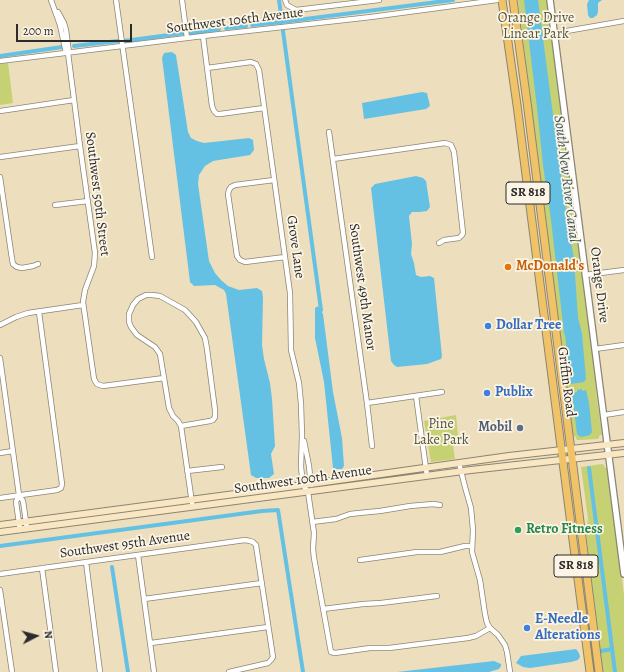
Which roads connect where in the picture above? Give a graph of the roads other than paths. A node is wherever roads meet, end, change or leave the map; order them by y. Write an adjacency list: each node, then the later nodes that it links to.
1 (51, 0): 17 (street, Southwest 50th Street)
2 (116, 0): 16 (street)
3 (182, 0): 15 (street)
4 (285, 0): 10 (street)
5 (379, 0): 10 (street)
6 (497, 0): 11 (street, Southwest 106th Avenue)
7 (502, 0): 31 (main road, Griffin Road / SR 818)
8 (513, 0): 32 (main road, Griffin Road / SR 818)
9 (550, 0): 13 (street, Orange Drive)
10 (355, 1)
11 (464, 2): 14 (street, Southwest 106th Avenue)
12 (624, 21): 13 (street)
13 (554, 33): 40 (street, Orange Drive)
14 (203, 36): 15 (street, Southwest 106th Avenue); 19 (street)
15 (187, 38): 16 (street, Southwest 106th Avenue)
16 (122, 46): 17 (street, Southwest 106th Avenue); 36 (street)
17 (68, 53): 18 (street, Southwest 106th Avenue); 20 (street, Southwest 50th Street)
18 (0, 61)
19 (207, 68): 21 (street, Grove Lane); 21 (street)
20 (74, 100): 22 (street); 24 (street, Southwest 50th Street)
21 (264, 108): 28 (street, Grove Lane)
22 (0, 111)
23 (329, 132): 26 (street, Southwest 49th Manor)
24 (80, 146): 25 (street); 29 (street, Southwest 50th Street)
25 (0, 157)
26 (333, 159): 33 (street); 50 (street, Southwest 49th Manor)
27 (0, 177): 37 (street)
28 (274, 180): 35 (street, Grove Lane); 35 (street)
29 (88, 200): 30 (street); 41 (street, Southwest 50th Street)
30 (55, 205)
31 (531, 213): 32 (main road); 34 (main road, Griffin Road / SR 818)
32 (542, 225): 38 (main road, Griffin Road / SR 818)
33 (439, 244)
34 (535, 245): 38 (main road); 59 (main road, Griffin Road / SR 818)
35 (285, 257): 54 (street, Grove Lane)
36 (152, 258)
37 (38, 264)
38 (547, 264): 58 (main road, Griffin Road / SR 818)
39 (624, 270): 40 (street)
40 (585, 275): 45 (street, Orange Drive)
41 (83, 305): 42 (street); 47 (street, Southwest 50th Street)
42 (39, 312): 43 (street); 75 (street)
43 (0, 325)
44 (624, 345): 45 (street)
45 (595, 349): 52 (street, Orange Drive)
46 (0, 358): 60 (street)
47 (164, 378): 53 (street); 53 (street)
48 (442, 392): 49 (street)
49 (416, 396): 50 (street); 68 (street)
50 (367, 403): 57 (street, Southwest 49th Manor)
51 (624, 412): 52 (street)
52 (604, 415): 56 (street, Orange Drive)
53 (181, 426): 69 (street)
54 (302, 436): 72 (street, Grove Lane); 73 (street, Grove Lane)
55 (624, 443): 56 (main road, Southwest 100th Avenue)
56 (608, 444): 58 (main road, Southwest 100th Avenue); 63 (street, Orange Drive)
57 (372, 446)
58 (571, 449): 59 (main road, Southwest 100th Avenue); 64 (main road, Griffin Road / SR 818)
59 (561, 450): 65 (main road, Griffin Road / SR 818); 66 (main road, Southwest 100th Avenue)
60 (13, 451): 61 (street); 75 (street)
61 (0, 453)
62 (624, 453): 63 (main road, Southwest 100th Avenue)
63 (609, 454): 64 (main road, Southwest 100th Avenue); 92 (street, Orange Drive)
64 (572, 459): 65 (main road, Southwest 100th Avenue); 110 (main road, Griffin Road / SR 818)
65 (562, 460): 70 (main road, Southwest 100th Avenue); 98 (main road, Griffin Road / SR 818)
66 (459, 463): 68 (main road, Southwest 100th Avenue); 70 (street)
67 (222, 467): 69 (street)
68 (426, 468): 71 (street); 72 (main road, Southwest 100th Avenue)
69 (187, 471): 77 (street)
70 (461, 471): 71 (main road, Southwest 100th Avenue); 86 (street)
71 (427, 476): 74 (main road, Southwest 100th Avenue)
72 (311, 484): 73 (main road, Southwest 100th Avenue); 74 (street, Grove Lane)
73 (303, 485): 74 (street, Grove Lane); 77 (main road, Southwest 100th Avenue)
74 (308, 492): 79 (main road, Southwest 100th Avenue); 81 (street)
75 (19, 495): 76 (street); 80 (street)
76 (0, 498)
77 (191, 500): 79 (street); 80 (main road, Southwest 100th Avenue)
78 (440, 505): 81 (street)
79 (192, 507): 83 (main road, Southwest 100th Avenue)
80 (22, 522): 82 (main road, Southwest 100th Avenue); 83 (street); 84 (street)
81 (312, 522): 97 (street)
82 (0, 525)
83 (27, 529): 84 (main road, Southwest 100th Avenue)
84 (20, 530): 85 (main road, Southwest 100th Avenue)
85 (0, 532)
86 (472, 546): 88 (street); 100 (street)
87 (138, 555): 89 (street, Southwest 95th Avenue); 93 (street, Southwest 95th Avenue); 96 (street)
88 (360, 560)
89 (86, 562): 90 (street, Southwest 95th Avenue); 104 (street)
90 (42, 568): 91 (street, Southwest 95th Avenue); 103 (street)
91 (0, 574)
92 (624, 574)
93 (262, 583): 96 (street); 99 (street)
94 (0, 590): 102 (street)
95 (437, 596): 97 (street)
96 (144, 599): 101 (street)
97 (323, 609): 100 (street)
98 (583, 621): 108 (main road, Griffin Road / SR 818); 109 (main road)
99 (268, 627): 101 (street); 106 (street)
100 (490, 628): 107 (street)
101 (150, 643): 105 (street)
102 (12, 672)
103 (56, 672)
104 (100, 672)
105 (154, 672)
106 (229, 672)
107 (510, 672)
108 (590, 672)
109 (595, 672)
110 (599, 672)

